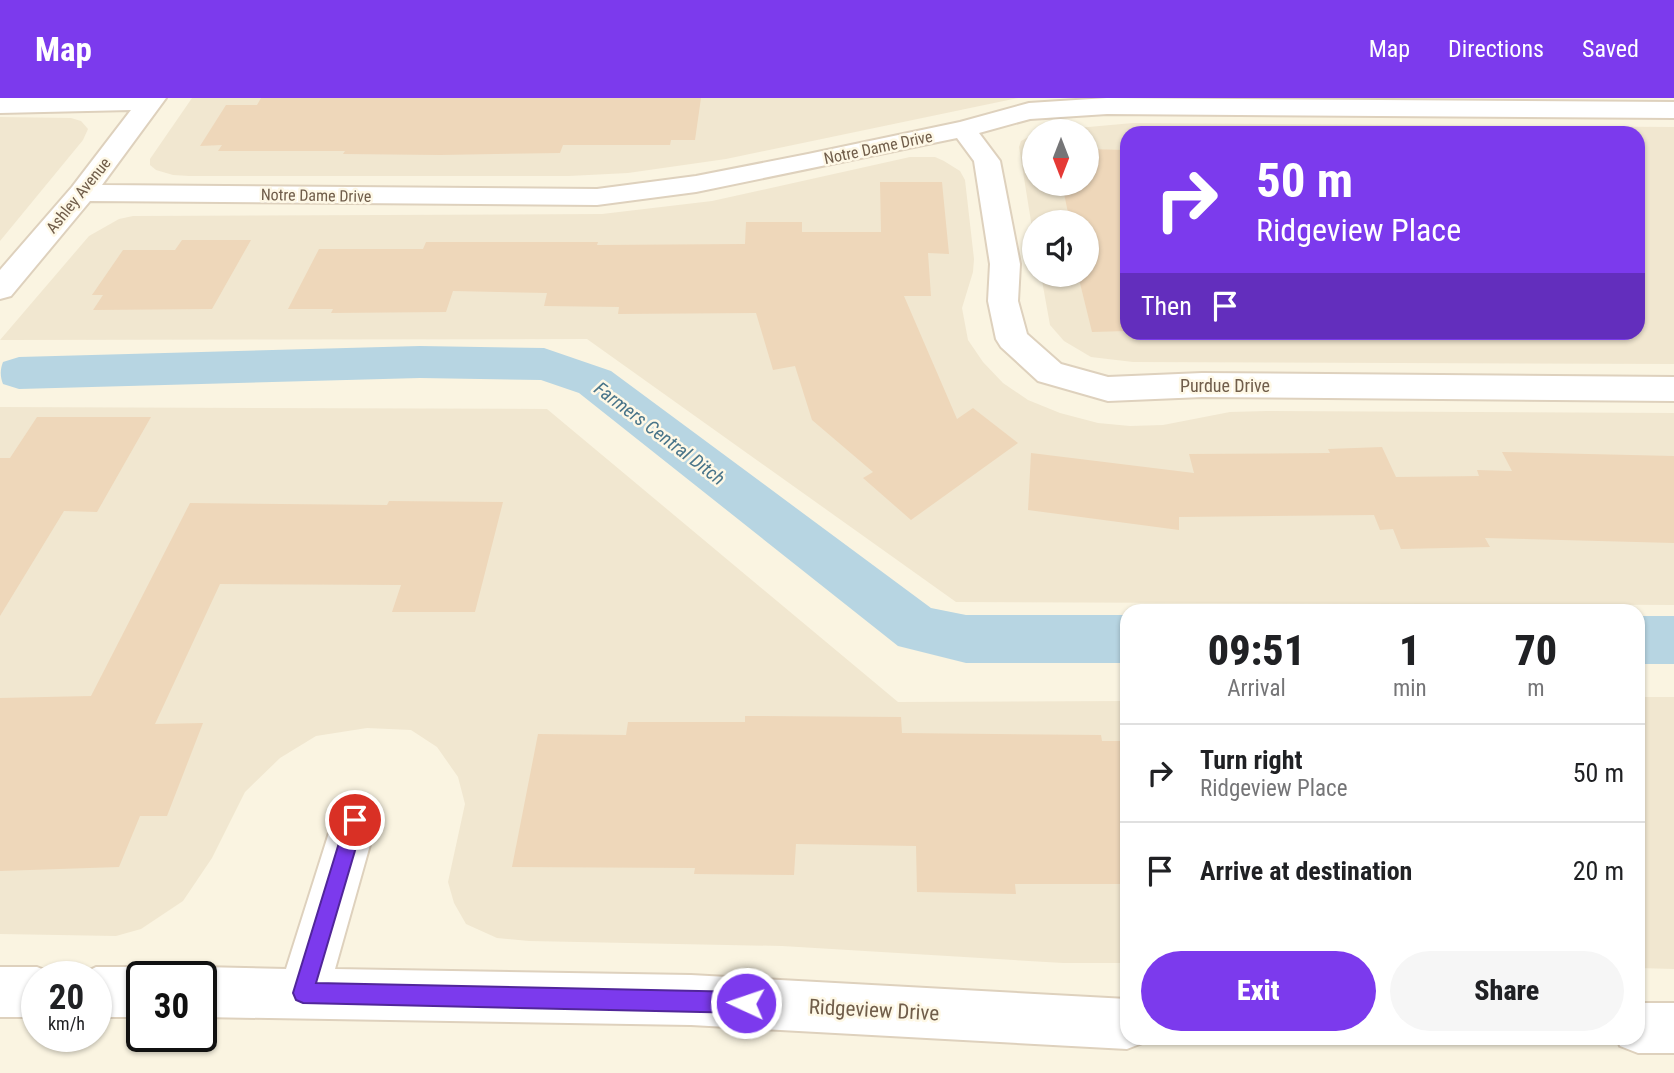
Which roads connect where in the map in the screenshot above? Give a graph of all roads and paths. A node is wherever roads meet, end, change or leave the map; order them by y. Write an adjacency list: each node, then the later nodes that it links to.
1 (151, 100): 3 (street); 6 (street, Ashley Avenue)
2 (1467, 103): 4 (street, Notre Dame Drive); 5 (street, Notre Dame Drive)
3 (0, 105)
4 (1674, 110)
5 (964, 129): 6 (street, Notre Dame Drive); 8 (street, Purdue Drive)
6 (82, 193): 7 (street, Ashley Avenue)
7 (0, 289)
8 (1674, 389)
9 (355, 820): 13 (street)
10 (0, 992): 11 (street)
11 (21, 992)
12 (217, 992): 13 (street, Ridgeview Drive)
13 (303, 993): 14 (street, Ridgeview Drive)
14 (1120, 1024)
15 (1645, 1028): 16 (street)
16 (1674, 1028)

